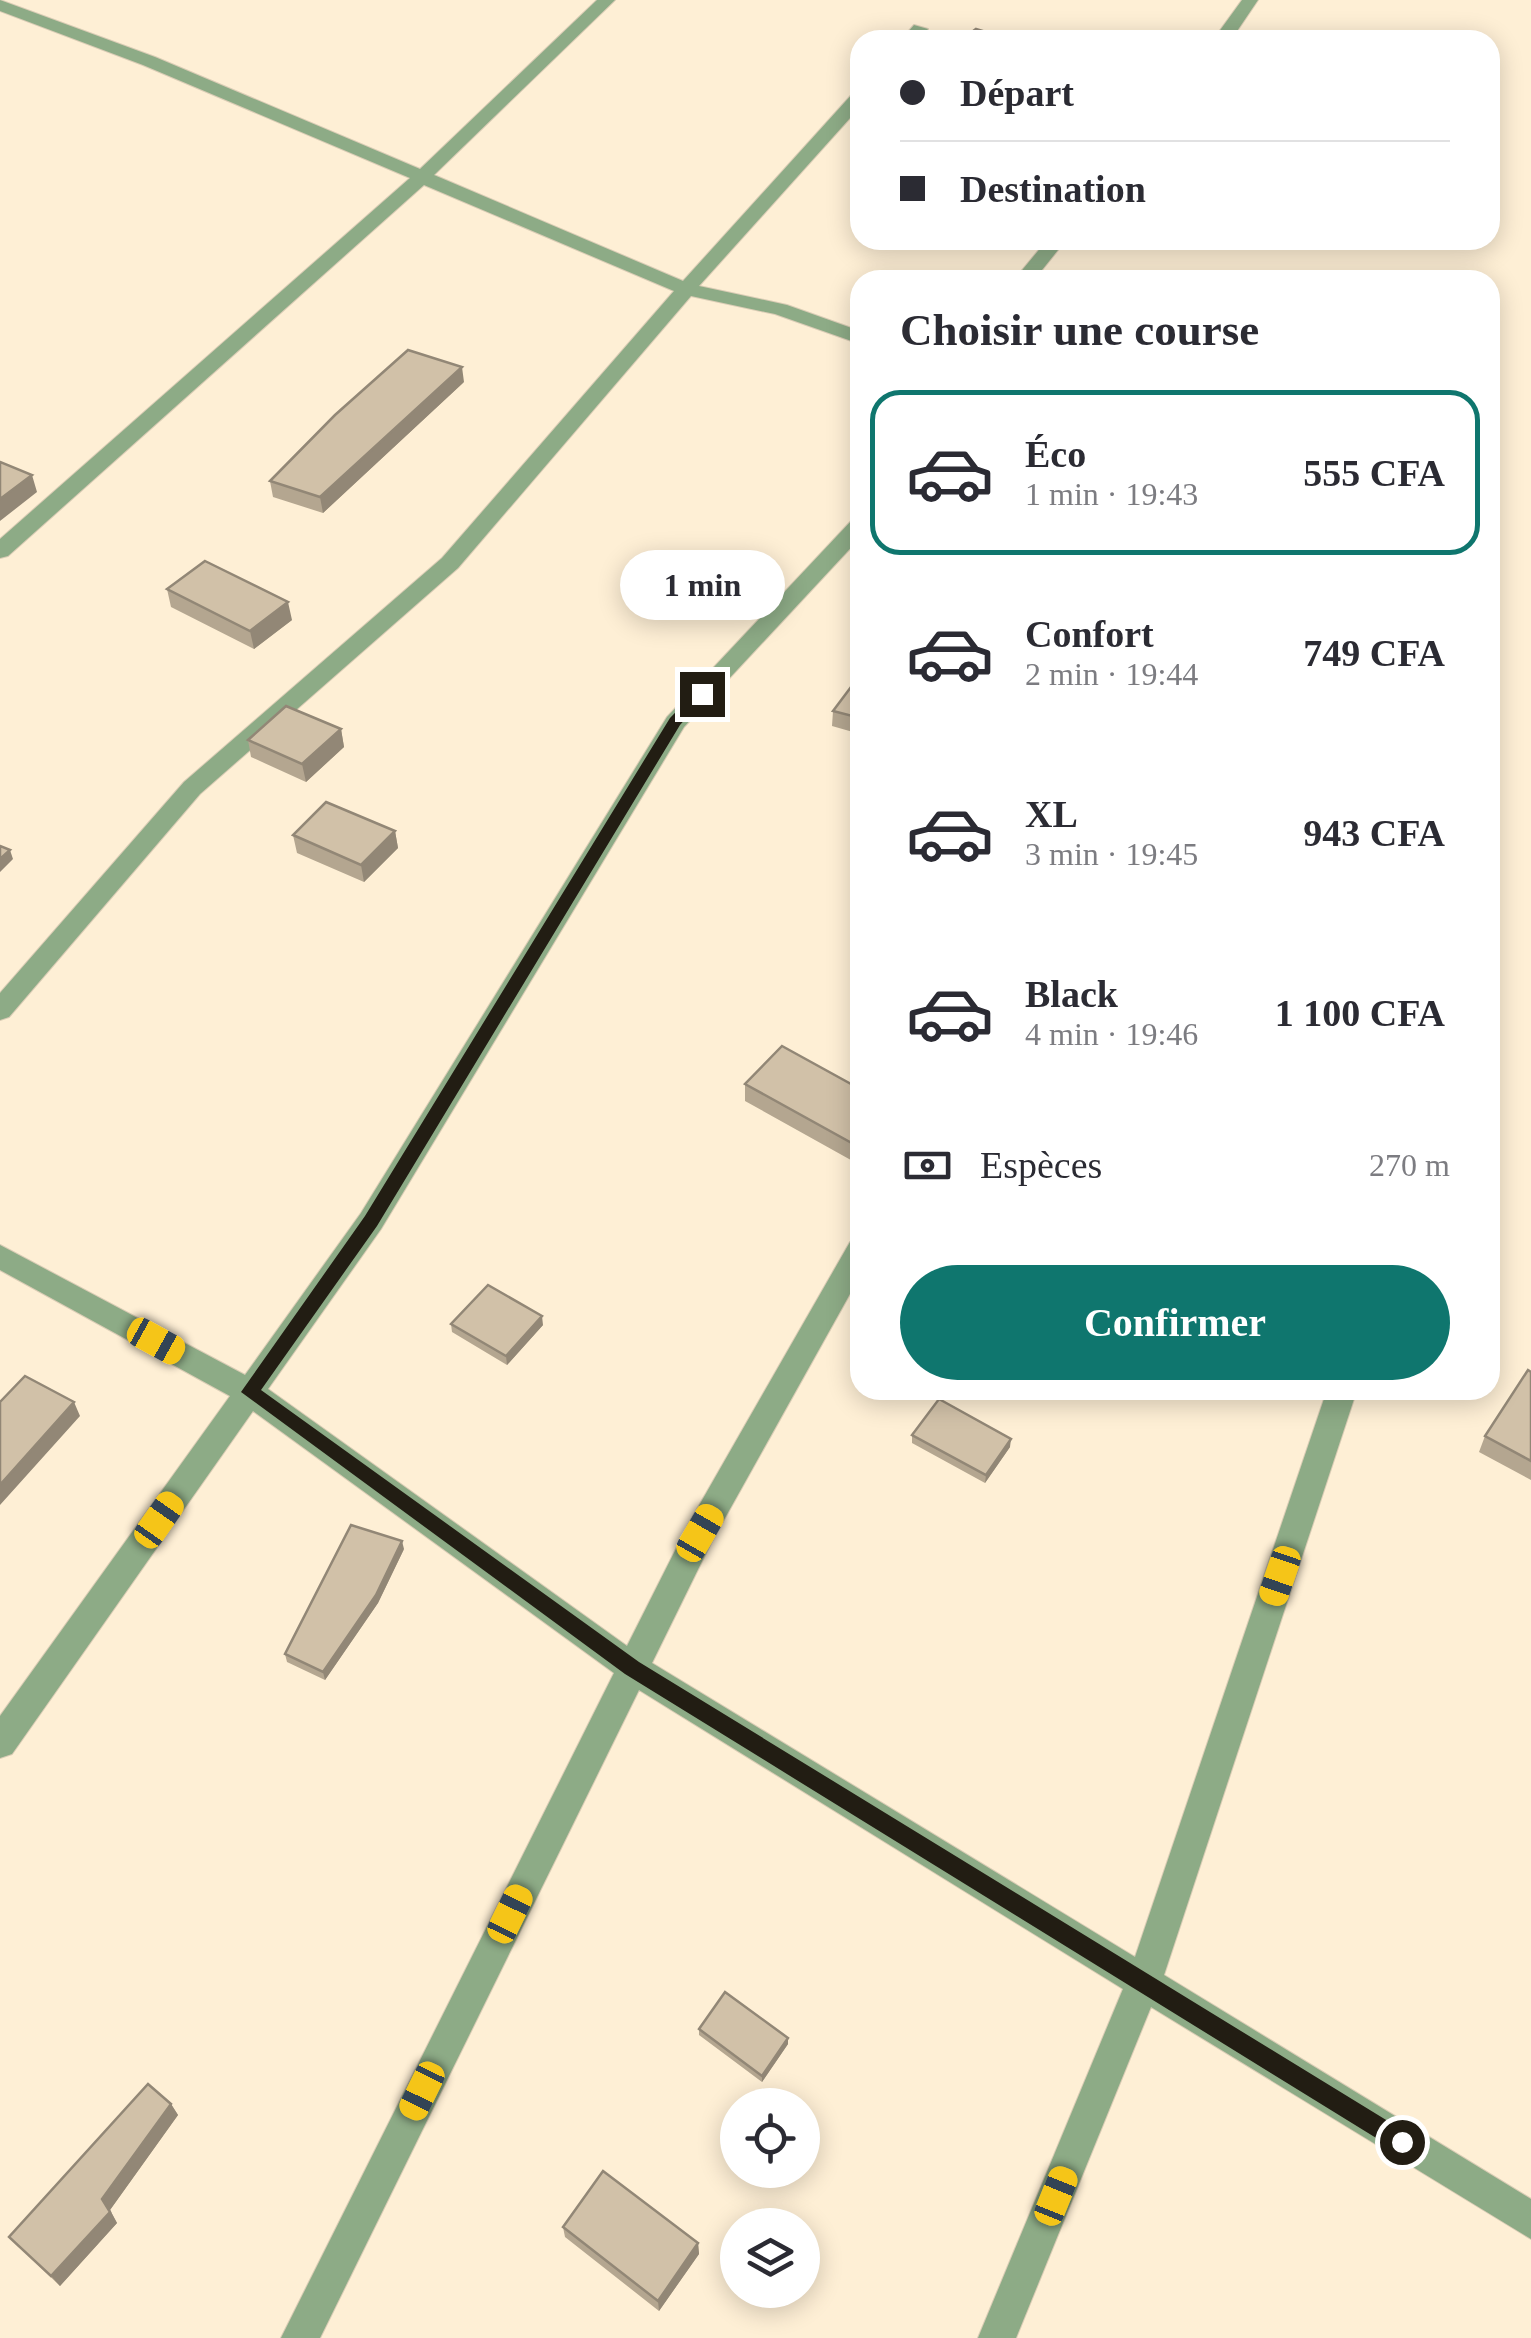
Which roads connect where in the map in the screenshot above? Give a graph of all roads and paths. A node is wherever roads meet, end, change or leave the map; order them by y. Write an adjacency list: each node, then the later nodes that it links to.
1 (606, 0): 6 (street)
2 (1250, 0): 4 (street)
3 (0, 5): 6 (street)
4 (1229, 30)
5 (850, 107): 9 (street)
6 (422, 177): 9 (street); 12 (street)
7 (1049, 250): 8 (street)
8 (1032, 270)
9 (686, 289): 10 (street); 13 (street)
10 (850, 334)
11 (850, 536): 16 (street)
12 (0, 551)
13 (0, 1010)
14 (0, 1256): 16 (street)
15 (850, 1268): 18 (street)
16 (250, 1392): 18 (street); 19 (street)
17 (1339, 1400): 20 (street)
18 (632, 1668): 20 (street); 22 (street)
19 (0, 1743)
20 (1143, 1984): 21 (street); 23 (street)
21 (1531, 2220)
22 (300, 2338)
23 (997, 2338)

